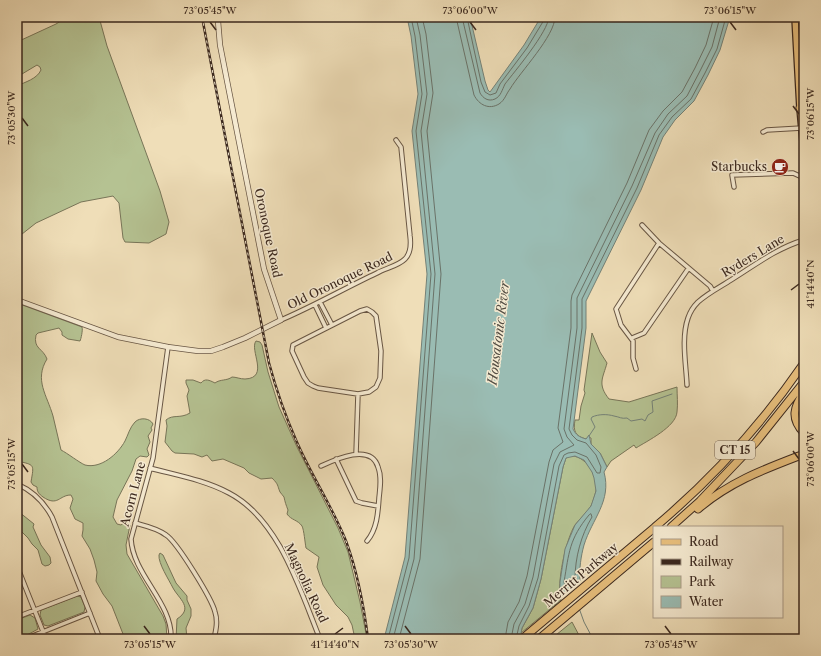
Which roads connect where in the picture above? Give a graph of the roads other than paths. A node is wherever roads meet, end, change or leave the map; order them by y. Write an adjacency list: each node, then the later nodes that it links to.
1 (219, 17): 19 (street, Oronoque Road)
2 (795, 17): 3 (main road)
3 (801, 85): 4 (main road)
4 (802, 110): 5 (main road)
5 (803, 127): 6 (street); 8 (main road)
6 (763, 132)
7 (396, 140): 17 (street, Old Oronoque Road)
8 (804, 152)
9 (804, 178): 10 (street)
10 (734, 187)
11 (642, 225): 13 (street, Ryders Lane)
12 (804, 240): 15 (street, Ryders Lane)
13 (659, 243): 14 (street, Ryders Lane); 22 (street)
14 (688, 269): 15 (street, Ryders Lane); 22 (street)
15 (713, 291): 27 (street, Ryders Lane)
16 (17, 300): 23 (street)
17 (320, 302): 18 (street, Old Oronoque Road); 20 (street)
18 (315, 305): 19 (street, Old Oronoque Road); 21 (street)
19 (281, 320): 23 (street)
20 (332, 325): 21 (street); 29 (street)
21 (326, 328): 29 (street)
22 (632, 338): 25 (street)
23 (168, 347): 35 (street, Acorn Lane)
24 (804, 363): 39 (highway, Merritt Parkway / CT 15)
25 (636, 369)
26 (804, 382): 40 (highway, CT 15)
27 (687, 385)
28 (804, 392): 30 (highway)
29 (358, 394): 31 (street)
30 (804, 433)
31 (356, 454): 33 (street); 37 (street)
32 (804, 454): 41 (highway)
33 (336, 459): 34 (street); 37 (street)
34 (322, 466)
35 (150, 468): 38 (street, Acorn Lane); 56 (street, Magnolia Road)
36 (17, 484): 46 (street)
37 (378, 506): 43 (street)
38 (135, 523): 54 (street, Acorn Lane); 55 (street)
39 (657, 526)
40 (672, 526)
41 (678, 526)
42 (653, 530): 57 (highway, Merritt Parkway / CT 15)
43 (367, 541)
44 (653, 543): 58 (highway, Merritt Parkway)
45 (17, 566): 47 (street)
46 (82, 592): 47 (street); 48 (street)
47 (34, 610): 49 (street); 50 (street)
48 (90, 613): 50 (street); 53 (street)
49 (17, 617)
50 (43, 631): 51 (street); 52 (street)
51 (25, 639)
52 (46, 639)
53 (100, 639)
54 (171, 639)
55 (214, 639)
56 (320, 639)
57 (522, 639)
58 (539, 639)

